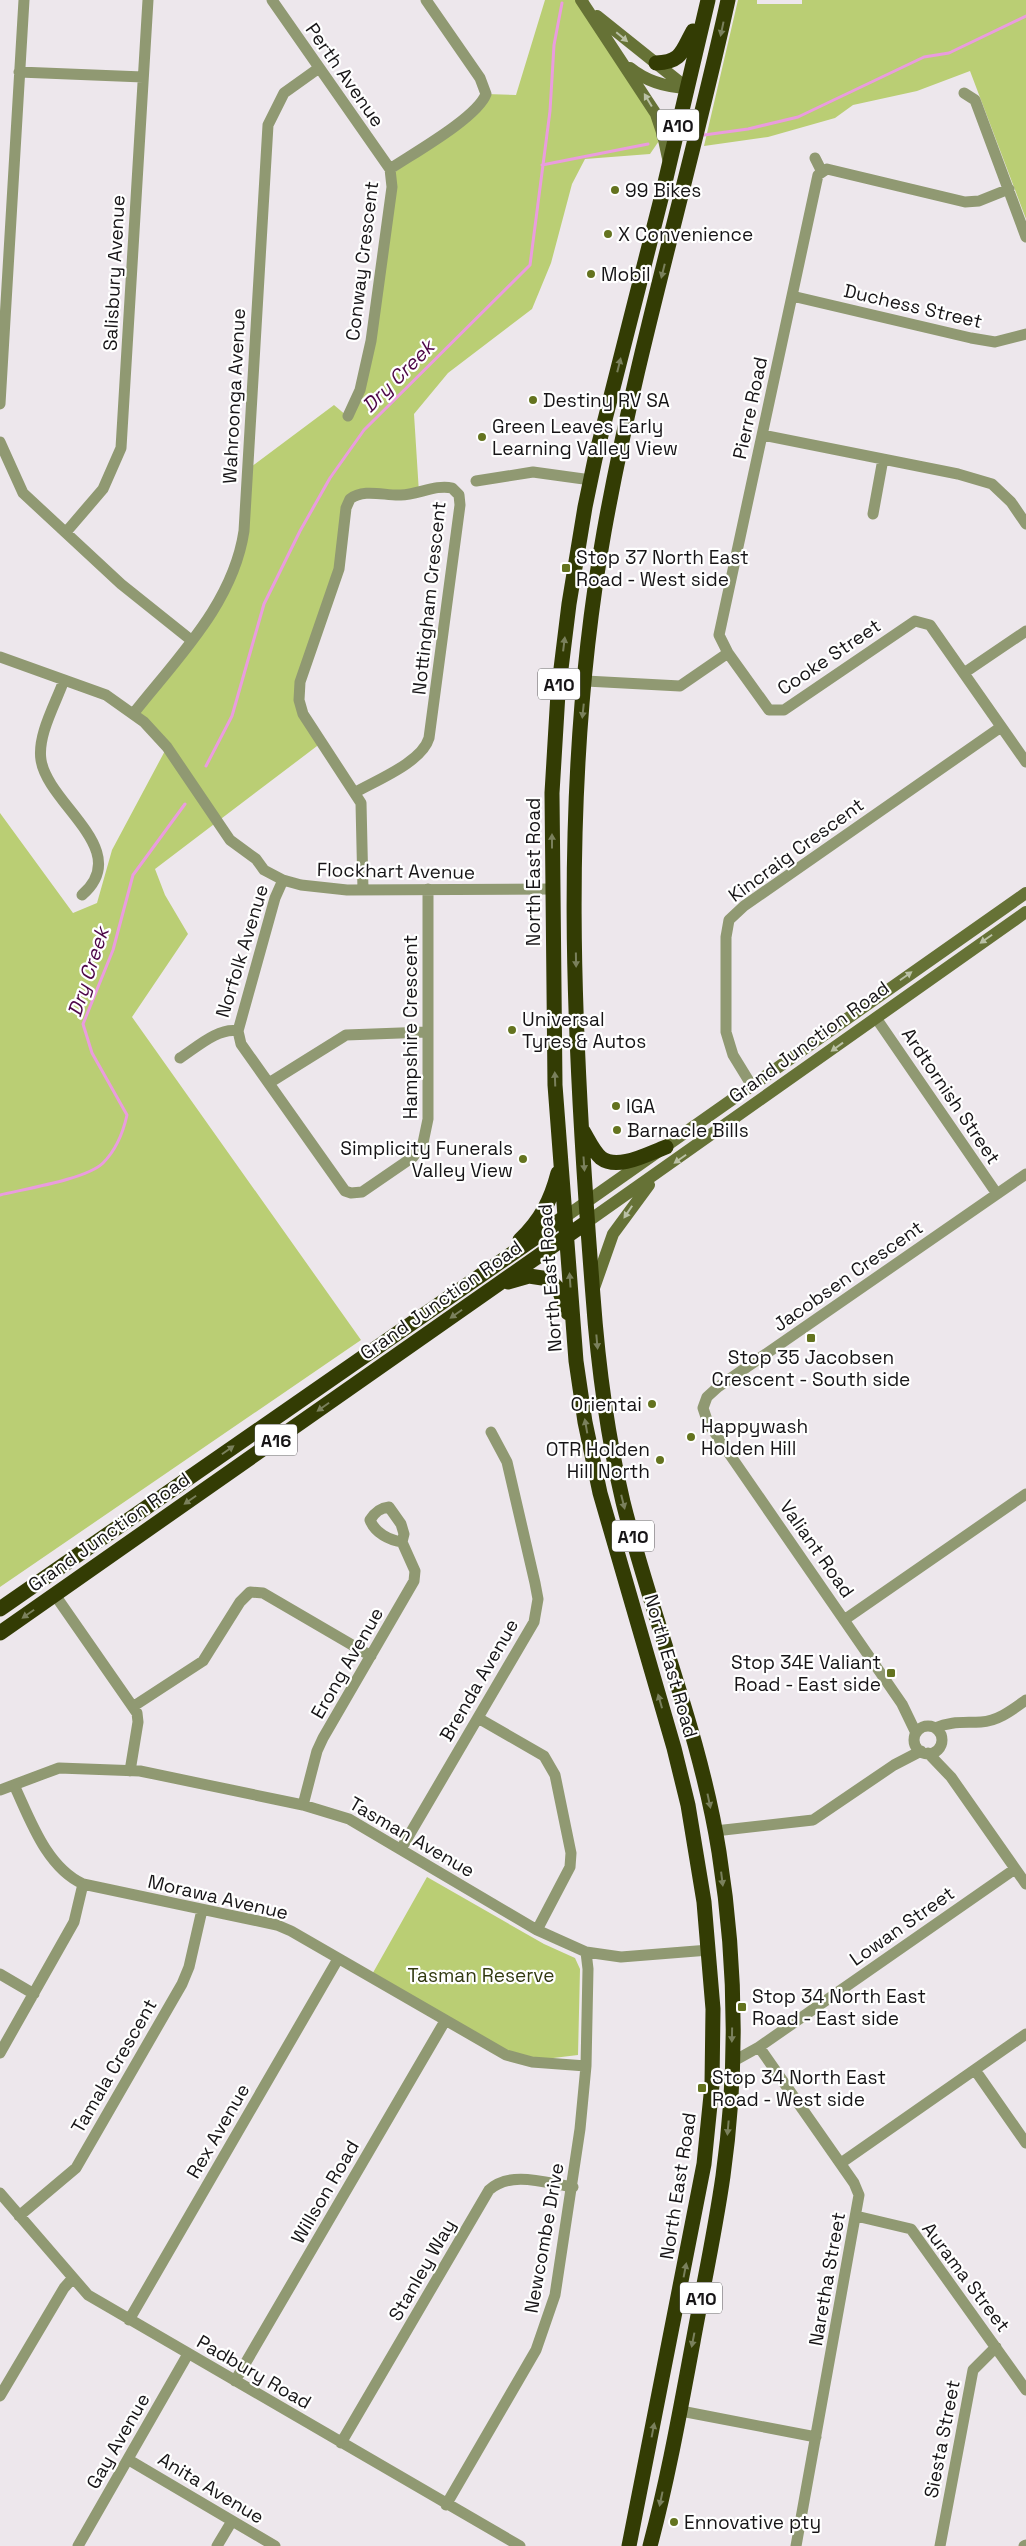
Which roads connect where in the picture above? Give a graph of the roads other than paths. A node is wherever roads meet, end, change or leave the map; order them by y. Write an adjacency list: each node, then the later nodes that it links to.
1 (24, 0): 13 (street)
2 (148, 0): 14 (street, Salisbury Avenue)
3 (272, 0): 12 (street, Perth Avenue)
4 (426, 0): 20 (street, Conway Crescent)
5 (708, 0): 8 (highway, North East Road / A10)
6 (728, 0): 9 (highway, North East Road / A10, one-way to 9)
7 (585, 5): 10 (main road); 11 (main road, one-way to 11)
8 (704, 18): 11 (highway); 15 (highway, North East Road / A10)
9 (715, 57): 15 (highway); 17 (highway, North East Road / A10)
10 (621, 60): 15 (main road); 19 (main road, one-way to 10)
11 (656, 64): 15 (main road)
12 (319, 68): 20 (street, Perth Avenue); 40 (street, Wahroonga Avenue)
13 (19, 72): 14 (street); 23 (street)
14 (143, 77): 38 (street, Salisbury Avenue)
15 (687, 88): 17 (highway); 19 (highway, North East Road / A10)
16 (964, 93): 22 (street)
17 (700, 122): 32 (highway, North East Road / A10, one-way to 32)
18 (815, 158): 21 (street)
19 (669, 163): 33 (highway, North East Road / A10, one-way to 19)
20 (390, 169): 28 (street, Conway Crescent)
21 (822, 172): 22 (street); 25 (street, Pierre Road)
22 (1009, 189): 24 (street)
23 (5, 223): 27 (street)
24 (1026, 237)
25 (792, 296): 26 (street, Duchess Street); 29 (street, Pierre Road)
26 (1026, 334)
27 (0, 404)
28 (348, 416)
29 (762, 435): 31 (street); 41 (street, Pierre Road)
30 (0, 442): 38 (street)
31 (883, 459): 36 (street); 37 (street)
32 (618, 462): 33 (highway); 35 (highway, North East Road / A10)
33 (590, 480): 34 (street); 35 (highway); 53 (highway, North East Road / A10, one-way to 33)
34 (476, 481)
35 (609, 507): 45 (highway, North East Road / A10)
36 (873, 514)
37 (1026, 524)
38 (67, 532): 40 (street)
39 (1026, 631): 43 (street)
40 (191, 640): 46 (street, Wahroonga Avenue)
41 (728, 653): 43 (street, Cooke Street); 45 (street)
42 (0, 657): 44 (street, Flockhart Avenue)
43 (964, 673): 47 (street, Cooke Street)
44 (64, 680): 46 (street, Flockhart Avenue); 56 (street)
45 (586, 682): 50 (highway, North East Road / A10, one-way to 50)
46 (133, 714): 51 (street, Flockhart Avenue)
47 (1001, 727): 48 (street, Cooke Street); 65 (street, Kincraig Crescent)
48 (1026, 762)
49 (356, 792): 49 (street, Nottingham Crescent); 54 (street)
50 (574, 862): 53 (highway); 57 (highway, North East Road / A10)
51 (283, 880): 54 (street, Flockhart Avenue); 61 (street, Norfolk Avenue)
52 (428, 889): 53 (street, Flockhart Avenue); 54 (street, Flockhart Avenue); 62 (street, Hampshire Crescent)
53 (552, 889): 57 (highway); 69 (highway, North East Road / A10, one-way to 53)
54 (363, 890)
55 (1026, 893): 59 (main road, Grand Junction Road / A16, one-way to 55)
56 (82, 895)
57 (575, 912): 67 (highway, North East Road / A10, one-way to 67)
58 (1026, 912): 60 (main road, Grand Junction Road / A16, one-way to 60)
59 (866, 1004): 60 (main road); 65 (main road, Grand Junction Road / A16)
60 (876, 1018): 66 (main road, Grand Junction Road / A16, one-way to 66); 72 (street, Ardtornish Street)
61 (238, 1031): 63 (street, Norfolk Avenue); 64 (street, Hampshire Crescent)
62 (427, 1032): 64 (street); 64 (street, Hampshire Crescent)
63 (180, 1058)
64 (270, 1083)
65 (752, 1086): 66 (main road); 68 (main road, Grand Junction Road / A16)
66 (762, 1100): 70 (main road, Grand Junction Road / A16, one-way to 70)
67 (581, 1127): 68 (highway); 73 (highway, North East Road / A10, one-way to 73)
68 (666, 1146): 73 (main road, Grand Junction Road / A16)
69 (562, 1158): 74 (highway, North East Road / A10); 77 (highway)
70 (658, 1174): 75 (main road, Grand Junction Road / A16); 79 (main road, one-way to 79)
71 (1026, 1174): 72 (street, Jacobsen Crescent)
72 (997, 1194): 83 (street, Jacobsen Crescent)
73 (587, 1202): 74 (main road, Grand Junction Road / A16); 75 (highway, North East Road / A10)
74 (565, 1217): 76 (highway, North East Road / A10); 77 (highway, Grand Junction Road / A16)
75 (588, 1222): 76 (highway, Grand Junction Road / A16); 79 (highway, North East Road / A10)
76 (566, 1237): 78 (highway, Grand Junction Road / A16); 80 (highway, North East Road / A10, one-way to 76)
77 (490, 1269): 81 (highway, Grand Junction Road / A16)
78 (496, 1286): 80 (highway); 82 (highway, Grand Junction Road / A16, one-way to 82)
79 (592, 1294): 102 (highway, North East Road / A10, one-way to 102)
80 (573, 1324): 101 (highway, North East Road / A10, one-way to 80)
81 (353, 1363): 82 (highway); 87 (highway, Grand Junction Road / A16, one-way to 81)
82 (364, 1379): 88 (highway, Grand Junction Road / A16, one-way to 88)
83 (704, 1414): 90 (street, Valiant Road)
84 (491, 1432): 95 (street, Brenda Avenue)
85 (1026, 1494): 90 (street)
86 (402, 1542): 92 (street, Erong Avenue)
87 (44, 1578): 88 (highway); 89 (highway, Grand Junction Road / A16)
88 (56, 1594): 91 (highway, Grand Junction Road / A16, one-way to 91); 94 (street)
89 (0, 1609)
90 (844, 1620): 96 (street, Valiant Road)
91 (0, 1633)
92 (371, 1656): 94 (street); 100 (street, Erong Avenue)
93 (1026, 1700): 96 (street)
94 (134, 1706): 97 (street)
95 (478, 1718): 103 (street, Brenda Avenue); 109 (street)
96 (928, 1740): 102 (street); 105 (street, Valiant Road)
97 (130, 1771): 98 (street, Tasman Avenue); 100 (street, Tasman Avenue)
98 (14, 1785): 99 (street, Tasman Avenue); 106 (street, Morawa Avenue)
99 (0, 1790)
100 (303, 1805): 103 (street, Tasman Avenue)
101 (688, 1805): 102 (highway); 104 (highway, North East Road / A10)
102 (715, 1831): 104 (highway); 120 (highway, North East Road / A10, one-way to 120)
103 (401, 1849): 109 (street, Tasman Avenue)
104 (698, 1858): 110 (highway, North East Road / A10)
105 (1015, 1868): 107 (street, Valiant Road); 118 (street, Lowan Street)
106 (83, 1884): 108 (street, Morawa Avenue); 114 (street)
107 (1026, 1884)
108 (202, 1910): 112 (street, Morawa Avenue); 128 (street, Tamala Crescent)
109 (537, 1930): 111 (street, Tasman Avenue)
110 (709, 1950): 111 (street, Tasman Avenue); 117 (highway, North East Road / A10)
111 (586, 1952): 121 (street, Newcombe Drive)
112 (338, 1959): 115 (street, Morawa Avenue); 131 (street, Rex Avenue)
113 (0, 1974): 114 (street)
114 (34, 1994): 119 (street)
115 (445, 2021): 121 (street, Morawa Avenue); 135 (street, Willson Road)
116 (1026, 2034): 122 (street)
117 (713, 2043): 120 (highway); 123 (highway, North East Road / A10)
118 (759, 2047): 120 (street, Lowan Street); 125 (street, Naretha Street)
119 (0, 2053)
120 (732, 2062): 123 (highway); 138 (highway, North East Road / A10, one-way to 138)
121 (586, 2066): 126 (street, Newcombe Drive)
122 (975, 2070): 124 (street); 125 (street)
123 (711, 2098): 151 (highway, North East Road / A10, one-way to 123)
124 (1026, 2143)
125 (841, 2163): 129 (street, Naretha Street)
126 (573, 2187): 140 (street, Stanley Way); 142 (street, Newcombe Drive)
127 (0, 2193): 128 (street, Padbury Road)
128 (19, 2216): 130 (street, Padbury Road)
129 (856, 2216): 132 (street, Aurama Street); 139 (street, Naretha Street)
130 (72, 2279): 131 (street, Padbury Road); 134 (street)
131 (129, 2320): 133 (street, Padbury Road)
132 (996, 2347): 136 (street, Aurama Street); 153 (street, Siesta Street)
133 (188, 2354): 135 (street, Padbury Road); 141 (street, Gay Avenue)
134 (5, 2376): 137 (street)
135 (235, 2381): 140 (street, Padbury Road)
136 (1026, 2390)
137 (0, 2396)
138 (681, 2411): 139 (street); 145 (highway, North East Road / A10, one-way to 145)
139 (816, 2437): 152 (street, Naretha Street)
140 (341, 2443): 142 (street, Padbury Road)
141 (129, 2460): 143 (street, Anita Avenue); 146 (street, Gay Avenue)
142 (446, 2505): 144 (street, Padbury Road)
143 (232, 2521): 147 (street); 148 (street, Anita Avenue)
144 (500, 2536): 149 (street); 150 (street, Padbury Road)
145 (650, 2541)
146 (78, 2546)
147 (217, 2546)
148 (275, 2546)
149 (494, 2546)
150 (520, 2546)
151 (629, 2546)
152 (796, 2546)
153 (940, 2546)

